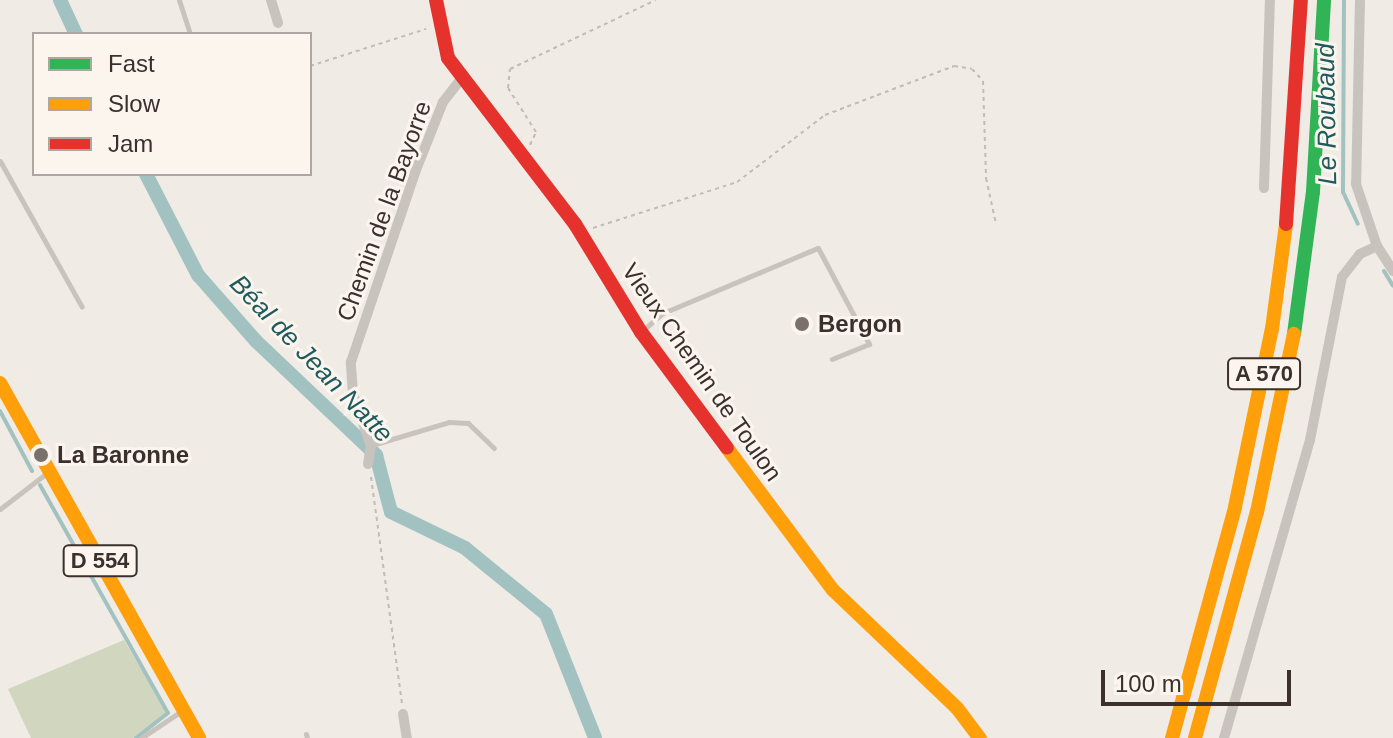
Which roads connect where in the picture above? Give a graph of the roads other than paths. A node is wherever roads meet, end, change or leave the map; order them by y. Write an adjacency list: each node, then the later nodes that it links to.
1 (179, 0): 9 (lane)
2 (271, 0): 8 (street)
3 (436, 0): 10 (main road, Vieux Chemin de Toulon)
4 (1270, 0): 12 (street)
5 (1301, 0): 29 (main road, A 570)
6 (1324, 0): 30 (main road, A 570)
7 (1360, 0): 13 (street)
8 (278, 23)
9 (189, 32)
10 (461, 79): 16 (main road, Vieux Chemin de Toulon); 20 (street, Chemin de la Bayorre)
11 (0, 161): 15 (lane)
12 (1264, 188)
13 (1377, 246): 14 (street); 31 (street)
14 (1393, 271)
15 (82, 307)
16 (641, 332): 17 (lane); 28 (main road, Vieux Chemin de Toulon)
17 (832, 359)
18 (0, 383): 21 (main road, D 554)
19 (494, 448): 20 (lane)
20 (369, 453)
21 (50, 471): 22 (lane); 23 (main road, D 554)
22 (0, 509)
23 (183, 710): 25 (lane); 26 (main road, D 554)
24 (403, 714): 27 (street)
25 (141, 738)
26 (199, 738)
27 (407, 738)
28 (980, 738)
29 (1172, 738)
30 (1195, 738)
31 (1224, 738)

